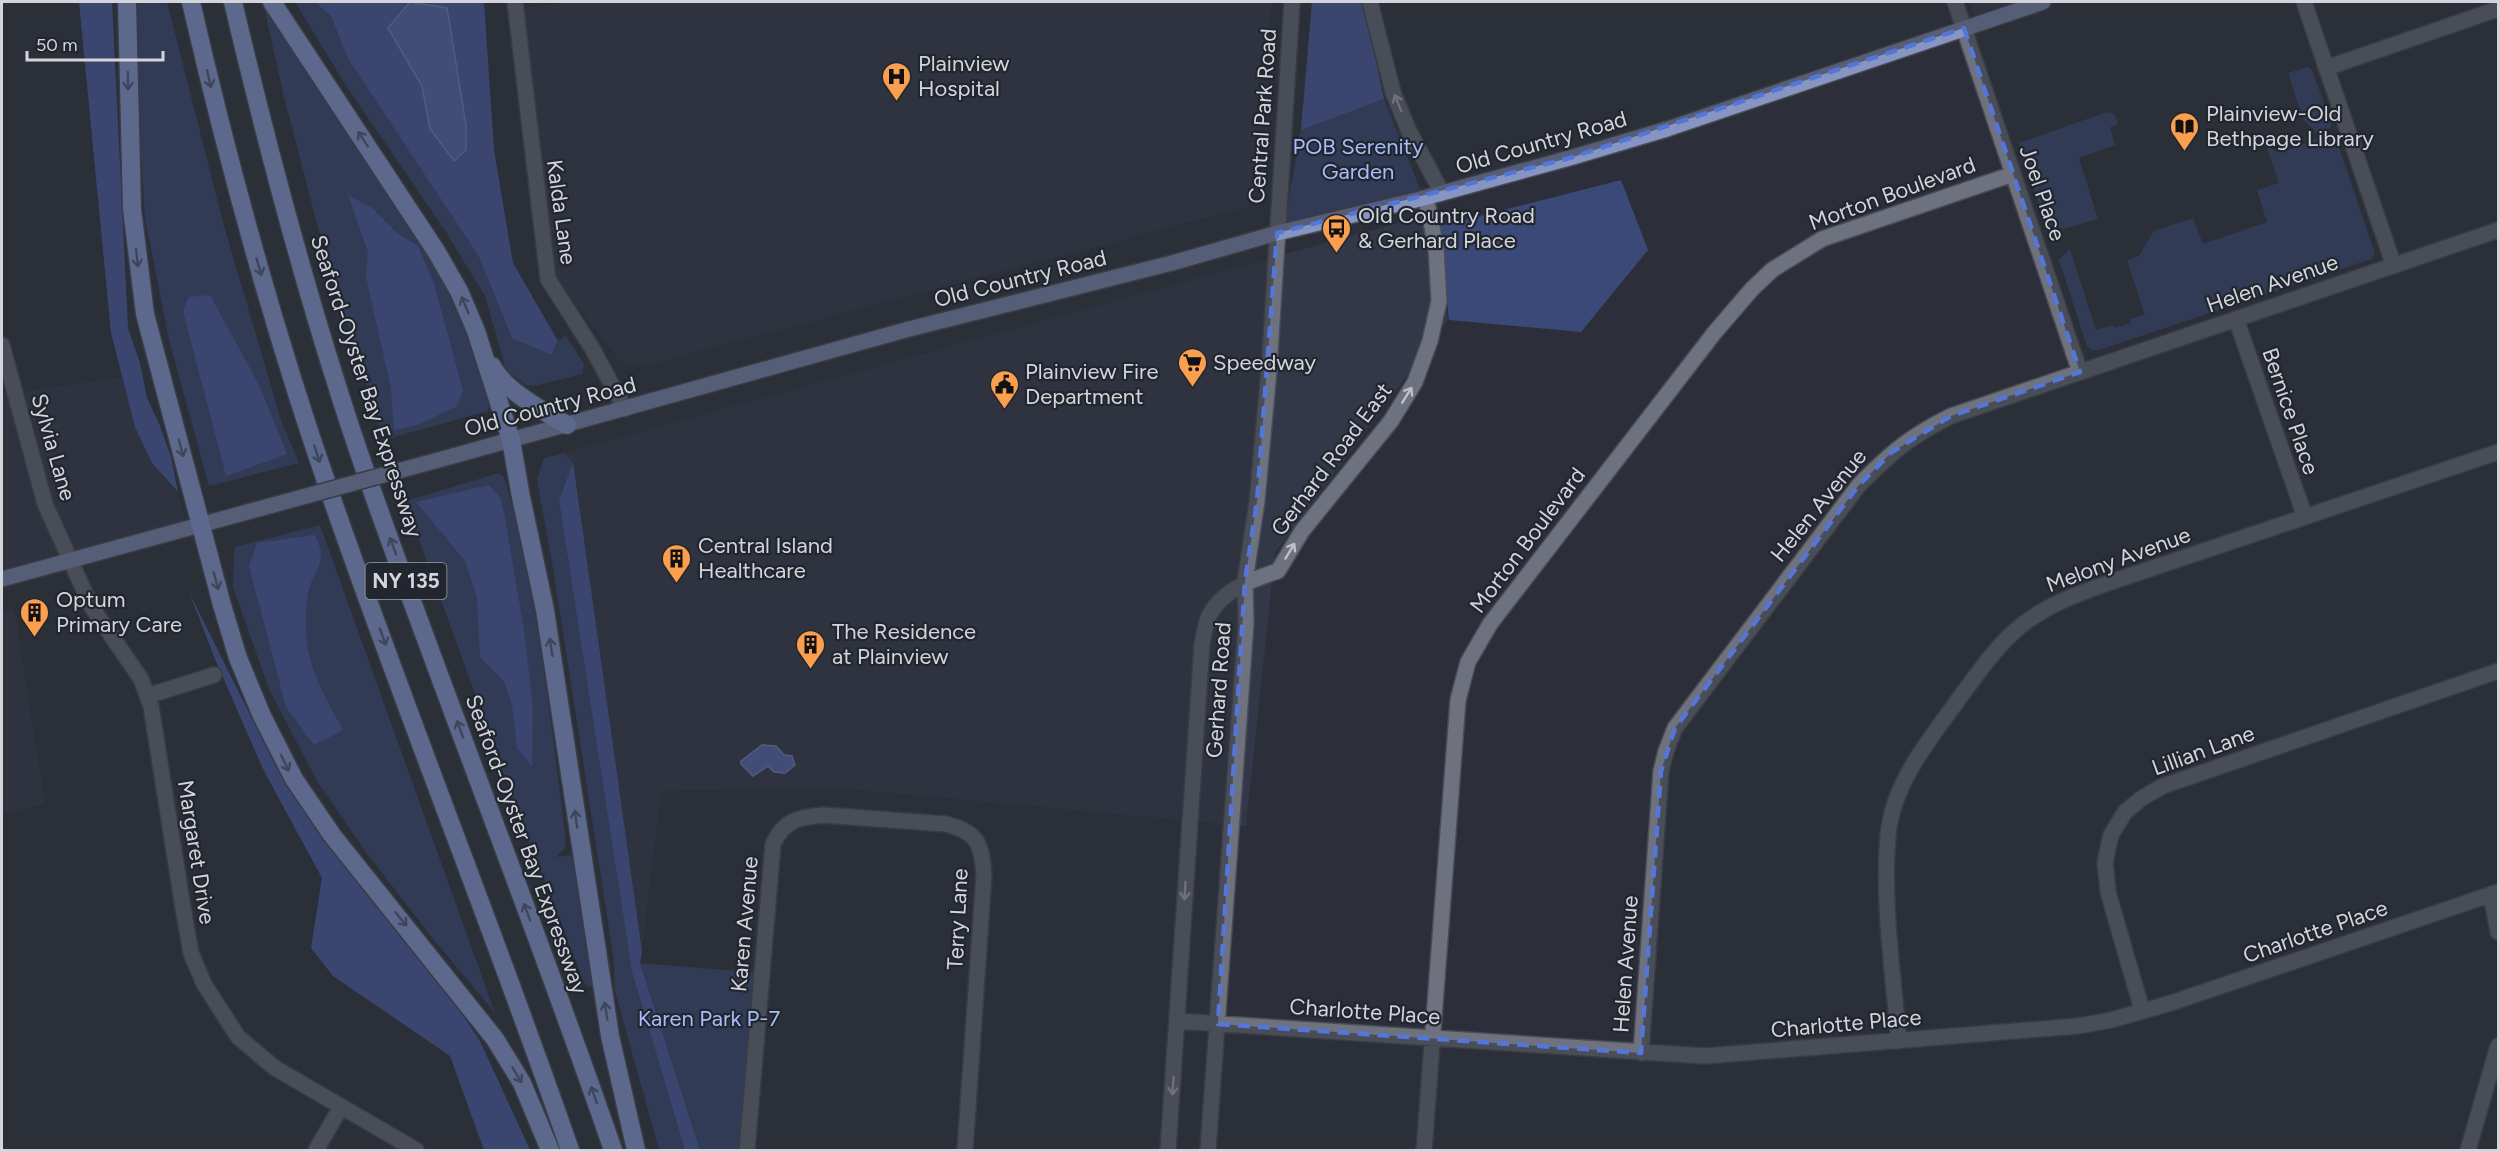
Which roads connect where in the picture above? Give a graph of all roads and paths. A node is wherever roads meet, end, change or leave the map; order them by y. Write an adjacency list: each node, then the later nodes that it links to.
1 (127, 2): 29 (highway, one-way to 29)
2 (191, 2): 50 (highway, NY 135, one-way to 50)
3 (233, 2): 51 (highway, Seaford-Oyster Bay Expressway / NY 135, one-way to 3)
4 (273, 2): 21 (highway, one-way to 4)
5 (515, 2): 24 (street, Kalda Lane)
6 (1292, 2): 18 (street, Central Park Road)
7 (1370, 2): 15 (street, one-way to 7)
8 (1955, 2): 12 (street, Joel Place)
9 (2043, 2): 12 (main road, Old Country Road)
10 (2304, 2): 13 (street)
11 (2499, 9): 13 (street)
12 (1964, 28): 14 (street, Joel Place); 15 (main road, Old Country Road)
13 (2326, 68): 19 (street)
14 (2013, 174): 23 (street, Joel Place); 42 (street, Morton Boulevard)
15 (1442, 193): 16 (main road, Old Country Road)
16 (1426, 198): 18 (main road, Old Country Road); 32 (street, Gerhard Road East, one-way to 16)
17 (2499, 230): 19 (street, Helen Avenue)
18 (1277, 232): 24 (main road, Old Country Road); 32 (street, Gerhard Road)
19 (2394, 266): 20 (street, Helen Avenue)
20 (2236, 319): 23 (street, Helen Avenue); 28 (street, Bernice Place)
21 (479, 339): 25 (highway); 26 (highway)
22 (2, 345): 30 (street, Sylvia Lane)
23 (2080, 372): 45 (street, Helen Avenue)
24 (625, 409): 25 (main road, Old Country Road)
25 (567, 425): 26 (main road, Old Country Road)
26 (511, 440): 29 (main road, Old Country Road, bridge); 52 (highway, one-way to 26)
27 (2499, 452): 28 (street, Melony Avenue)
28 (2305, 517): 43 (street, Melony Avenue)
29 (201, 525): 30 (main road, Old Country Road); 49 (highway, one-way to 49)
30 (69, 560): 31 (main road, Old Country Road); 35 (street, Margaret Drive)
31 (2, 579)
32 (1245, 581): 40 (street, one-way to 40); 41 (street, Gerhard Road)
33 (2499, 671): 39 (street, Lillian Lane)
34 (214, 675): 35 (street)
35 (147, 696): 46 (street, Margaret Drive)
36 (773, 844): 53 (street, Karen Avenue); 54 (street, Terry Lane)
37 (2495, 893): 38 (street); 39 (street, Charlotte Place)
38 (2499, 932)
39 (2142, 1010): 43 (street, Charlotte Place)
40 (1177, 1021): 41 (street, Charlotte Place); 55 (street, one-way to 55)
41 (1218, 1024): 42 (street, Charlotte Place); 56 (street, Gerhard Road)
42 (1432, 1038): 45 (street, Charlotte Place); 57 (street, Morton Boulevard)
43 (1899, 1041): 45 (street, Charlotte Place)
44 (2499, 1046): 58 (street)
45 (1641, 1053)
46 (341, 1107): 47 (street); 48 (street, Margaret Drive)
47 (316, 1150)
48 (416, 1150)
49 (550, 1150)
50 (570, 1150)
51 (614, 1150)
52 (636, 1150)
53 (747, 1150)
54 (965, 1150)
55 (1168, 1150)
56 (1208, 1150)
57 (1424, 1150)
58 (2468, 1150)

